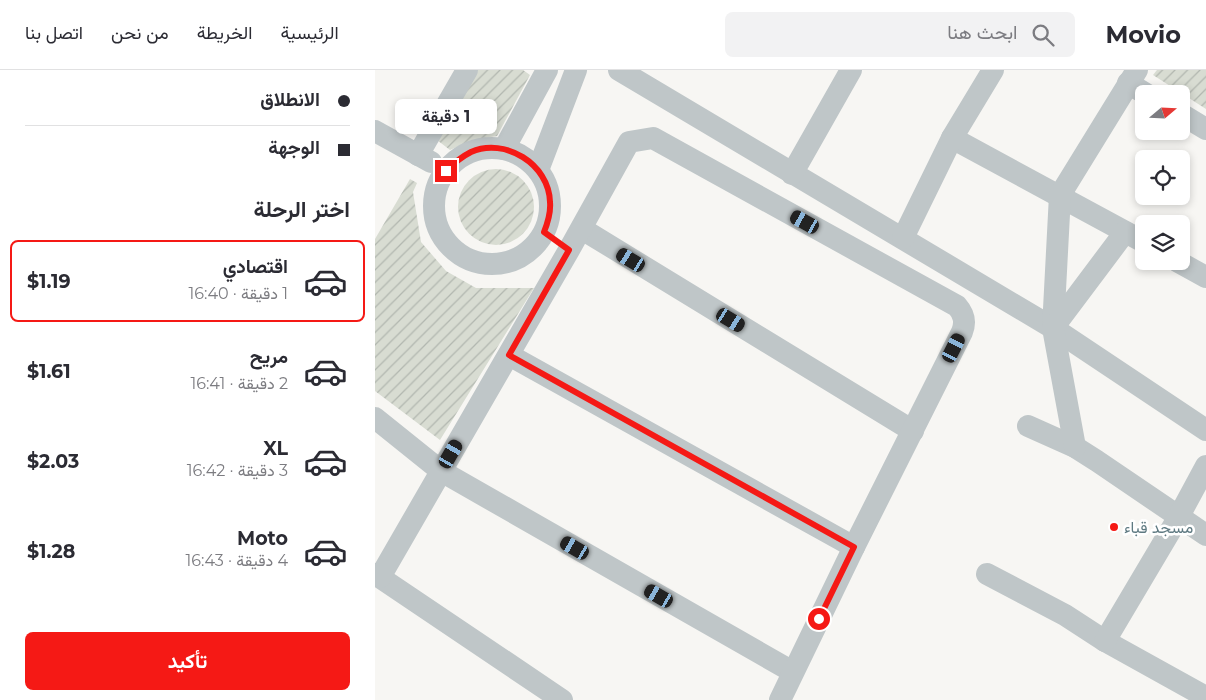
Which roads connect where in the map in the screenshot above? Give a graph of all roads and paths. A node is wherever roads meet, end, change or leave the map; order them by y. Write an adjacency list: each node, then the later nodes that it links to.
1 (467, 70): 13 (street)
2 (577, 70): 14 (street)
3 (619, 70): 16 (street)
4 (851, 70): 16 (street)
5 (993, 70): 11 (street)
6 (542, 73): 12 (street)
7 (1137, 82): 17 (street)
8 (1190, 119): 9 (street)
9 (1206, 129)
10 (375, 131): 13 (street)
11 (952, 138): 17 (street); 21 (street)
12 (504, 149): 14 (street); 15 (street)
13 (418, 155): 15 (street)
14 (538, 170): 19 (street)
15 (446, 171): 19 (street)
16 (792, 174): 21 (street)
17 (1060, 195): 20 (street); 25 (street)
18 (581, 230): 22 (street); 30 (street); 30 (street)
19 (544, 232): 22 (street)
20 (1134, 237): 25 (street)
21 (903, 238): 25 (street)
22 (569, 250): 26 (street)
23 (1190, 268): 24 (street)
24 (1206, 277)
25 (1053, 328): 29 (street); 31 (street)
26 (509, 355): 33 (street); 36 (street)
27 (375, 418): 33 (street)
28 (1029, 426): 31 (street)
29 (1206, 430)
30 (913, 431): 36 (street)
31 (1075, 447): 34 (street)
32 (1206, 466): 34 (street)
33 (441, 471): 38 (street); 40 (street)
34 (1178, 518): 35 (street); 39 (street)
35 (1206, 535)
36 (854, 547): 40 (street)
37 (987, 574): 39 (street)
38 (377, 575): 42 (street)
39 (1105, 641): 41 (street)
40 (793, 672): 43 (street)
41 (1206, 697)
42 (562, 700)
43 (781, 700)

